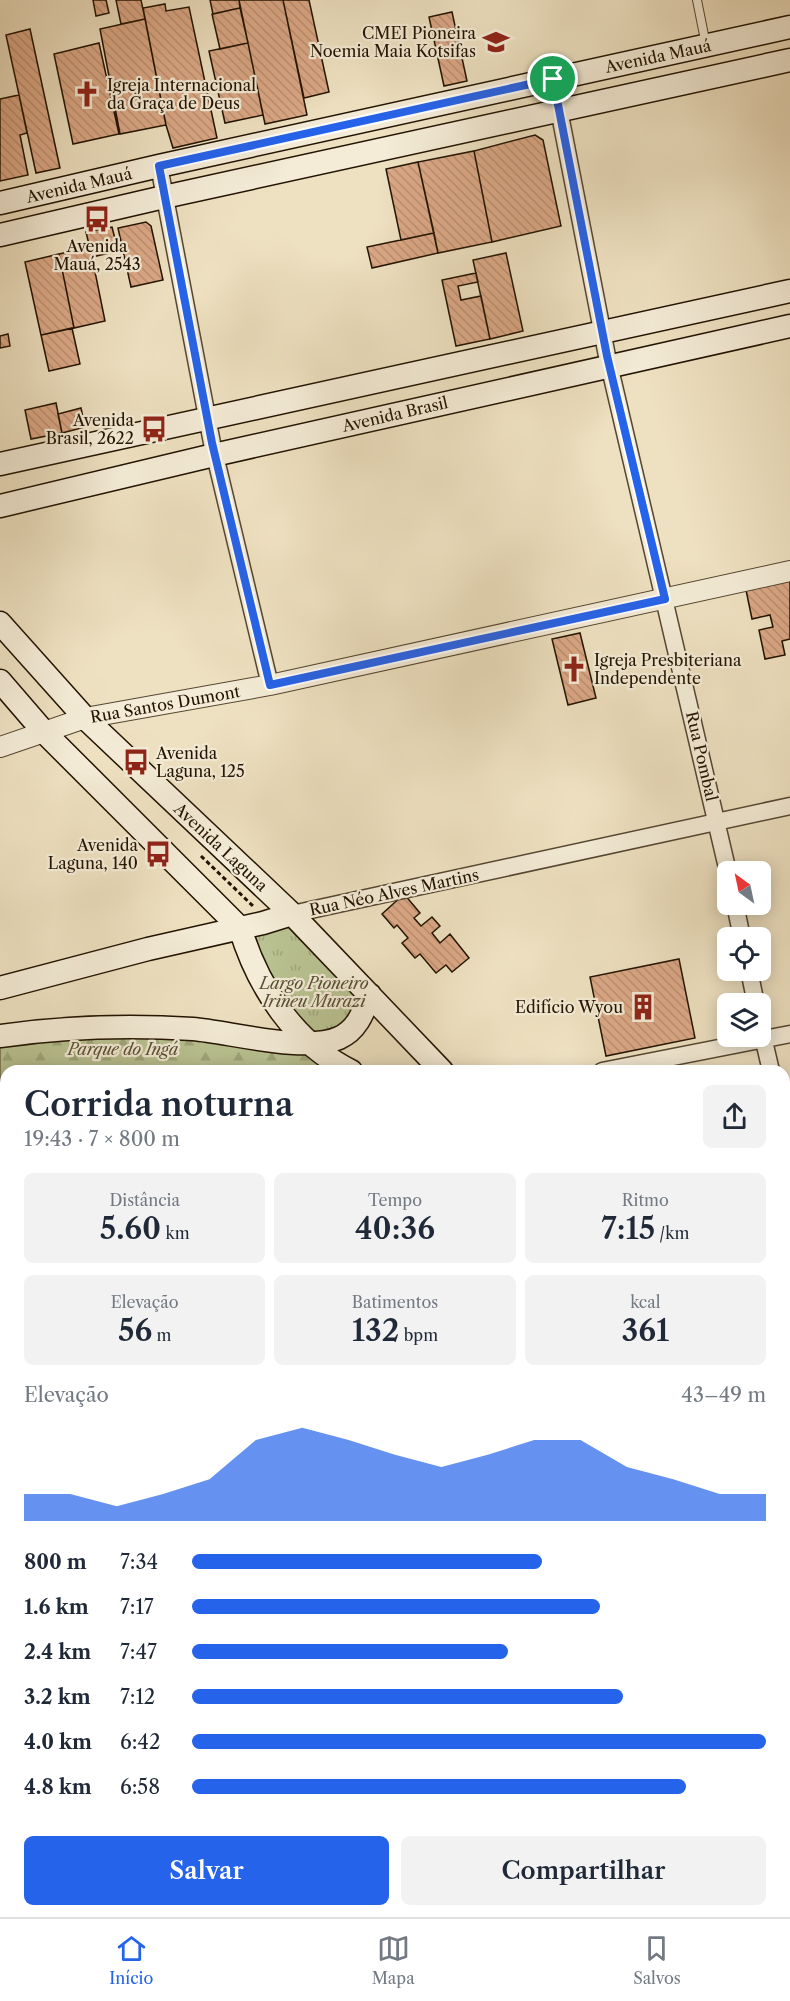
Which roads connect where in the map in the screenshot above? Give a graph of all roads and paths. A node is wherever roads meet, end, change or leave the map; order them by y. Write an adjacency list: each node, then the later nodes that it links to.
1 (697, 0): 3 (lane)
2 (790, 27): 3 (main road, Avenida Mauá)
3 (706, 46): 5 (main road, Avenida Mauá)
4 (790, 60): 6 (main road, Avenida Mauá)
5 (553, 79): 6 (street, Rua Pombal); 7 (main road, Avenida Mauá)
6 (558, 111): 8 (main road, Avenida Mauá); 13 (street, Rua Pombal)
7 (159, 166): 8 (street); 9 (main road, Avenida Mauá)
8 (164, 197): 10 (main road, Avenida Mauá); 15 (street)
9 (0, 203)
10 (0, 235)
11 (790, 291): 13 (main road)
12 (790, 326): 14 (main road, Avenida Brasil)
13 (603, 332): 14 (street, Rua Pombal); 15 (main road)
14 (610, 365): 16 (main road, Avenida Brasil); 20 (street, Rua Pombal)
15 (207, 420): 16 (street); 17 (main road)
16 (214, 455): 18 (main road, Avenida Brasil); 23 (street)
17 (0, 464)
18 (0, 506)
19 (790, 571): 20 (street, Rua Santos Dumont)
20 (665, 599): 23 (street, Rua Santos Dumont); 28 (street, Rua Pombal)
21 (0, 623): 24 (main road, Avenida Laguna)
22 (0, 681): 25 (main road)
23 (270, 685): 24 (street, Rua Santos Dumont)
24 (85, 718): 25 (street, Rua Santos Dumont); 30 (main road, Avenida Laguna)
25 (45, 732): 26 (street, Rua Santos Dumont); 31 (main road)
26 (0, 747)
27 (790, 806): 28 (street, Rua Néo Alves Martins)
28 (718, 822): 29 (street, Rua Pombal); 30 (street, Rua Néo Alves Martins)
29 (726, 861)
30 (292, 914): 31 (main road, Rua Néo Alves Martins); 33 (main road, Avenida Laguna)
31 (240, 928): 32 (main road, Rua Néo Alves Martins); 38 (main road)
32 (0, 988)
33 (370, 995): 38 (main road); 41 (main road, Avenida Laguna)
34 (771, 1033): 35 (street)
35 (790, 1034)
36 (0, 1036): 38 (main road)
37 (717, 1043): 42 (street)
38 (312, 1044): 40 (main road)
39 (765, 1047): 43 (street)
40 (338, 1065)
41 (436, 1065)
42 (627, 1065)
43 (770, 1065)

